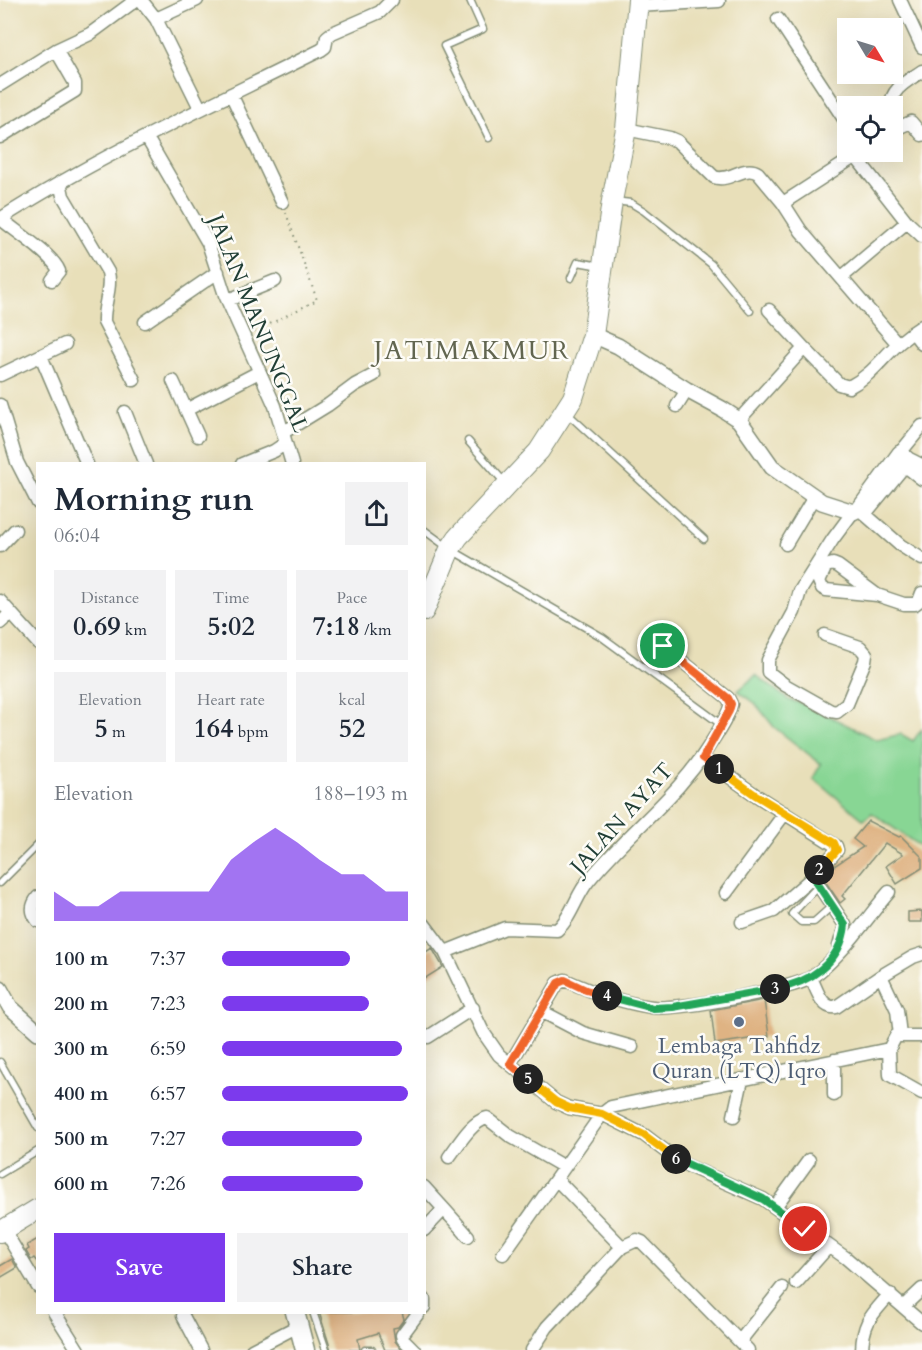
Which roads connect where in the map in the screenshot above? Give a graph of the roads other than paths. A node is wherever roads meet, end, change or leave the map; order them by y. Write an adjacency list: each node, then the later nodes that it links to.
1 (136, 0): 12 (street)
2 (141, 0): 9 (street)
3 (197, 0): 9 (street)
4 (392, 0): 15 (street)
5 (470, 0): 24 (lane)
6 (900, 0): 11 (street)
7 (719, 1): 8 (street)
8 (638, 3): 20 (main road)
9 (156, 19): 17 (street)
10 (778, 19): 18 (street)
11 (922, 47)
12 (56, 50): 14 (street); 22 (street)
13 (922, 71): 16 (street)
14 (0, 85)
15 (231, 94): 17 (street); 29 (street)
16 (892, 96)
17 (200, 108): 23 (street)
18 (837, 108)
19 (903, 125): 21 (street)
20 (626, 129): 28 (main road); 30 (street)
21 (922, 135)
22 (0, 137)
23 (147, 138): 27 (street); 35 (street, JALAN MANUNGGAL)
24 (489, 138)
25 (847, 162): 30 (street)
26 (865, 162): 32 (street)
27 (60, 182): 31 (street); 54 (street)
28 (612, 201): 34 (main road); 42 (lane)
29 (282, 202)
30 (783, 203): 36 (street)
31 (0, 219): 38 (street)
32 (907, 222): 33 (street); 36 (street)
33 (922, 236)
34 (603, 267): 37 (lane); 45 (main road)
35 (218, 272): 40 (street, JALAN MANUNGGAL); 43 (street)
36 (842, 277): 47 (street)
37 (571, 278)
38 (51, 280)
39 (275, 281): 40 (street)
40 (228, 300): 51 (street, JALAN MANUNGGAL)
41 (769, 310): 49 (street)
42 (750, 311)
43 (145, 322)
44 (918, 329): 47 (street); 48 (street)
45 (593, 335): 56 (street); 60 (main road)
46 (65, 344): 50 (street)
47 (898, 344): 49 (street)
48 (922, 344)
49 (804, 348): 62 (street)
50 (41, 356): 52 (street); 68 (street)
51 (259, 372): 59 (street); 65 (street, JALAN MANUNGGAL)
52 (0, 375)
53 (374, 375): 65 (street)
54 (134, 380)
55 (173, 381): 59 (street)
56 (687, 390): 58 (street); 62 (street)
57 (0, 405): 76 (street)
58 (677, 406)
59 (186, 410): 64 (street)
60 (566, 411): 74 (main road); 80 (lane)
61 (125, 412): 69 (street)
62 (739, 420): 75 (street)
63 (922, 426): 67 (street)
64 (198, 436)
65 (285, 438): 70 (street); 71 (street, JALAN MANUNGGAL)
66 (468, 441): 74 (lane)
67 (900, 453): 72 (street); 77 (street)
68 (86, 462)
69 (145, 462)
70 (247, 462)
71 (291, 462)
72 (922, 467)
73 (922, 479): 77 (street)
74 (508, 486): 83 (main road)
75 (814, 496): 77 (street); 81 (street)
76 (36, 499)
77 (859, 512): 84 (street); 92 (street)
78 (15, 530): 82 (street)
79 (426, 531): 83 (lane)
80 (704, 539)
81 (786, 544)
82 (0, 546)
83 (450, 549): 88 (main road); 94 (lane)
84 (922, 559)
85 (877, 595): 86 (street)
86 (921, 599)
87 (0, 601): 89 (street)
88 (426, 606)
89 (10, 614): 90 (street); 91 (street)
90 (0, 623)
91 (32, 628)
92 (825, 635)
93 (663, 646): 94 (street, JALAN AYAT)
94 (722, 725): 95 (street, JALAN AYAT)
95 (703, 758): 96 (street, JALAN AYAT); 107 (street, JALAN AYAT)
96 (784, 813): 98 (street, JALAN AYAT); 101 (street)
97 (36, 847): 99 (lane)
98 (816, 881): 103 (street); 103 (lane); 105 (street, JALAN AYAT)
99 (0, 883)
100 (889, 892): 109 (street)
101 (726, 893)
102 (36, 899): 104 (street)
103 (832, 905): 109 (street)
104 (36, 918)
105 (742, 922)
106 (426, 927): 107 (street)
107 (445, 952): 113 (street)
108 (922, 954): 110 (street)
109 (836, 955): 111 (street)
110 (881, 976): 111 (street); 116 (street)
111 (811, 978): 114 (street)
112 (0, 988): 115 (street)
113 (473, 1008): 118 (street); 123 (street)
114 (541, 1011): 119 (street); 123 (street)
115 (36, 1030)
116 (900, 1035): 117 (street); 120 (street)
117 (922, 1036)
118 (428, 1037)
119 (632, 1047)
120 (890, 1048): 121 (street); 125 (street)
121 (834, 1060): 124 (street); 126 (street)
122 (0, 1062): 129 (lane)
123 (510, 1064): 127 (street)
124 (742, 1080): 127 (street); 128 (street)
125 (922, 1093)
126 (834, 1095)
127 (602, 1114): 133 (street); 137 (street)
128 (734, 1116)
129 (36, 1125)
130 (36, 1152): 134 (lane)
131 (449, 1157): 133 (street)
132 (809, 1160): 137 (street)
133 (564, 1167): 135 (street)
134 (0, 1174)
135 (557, 1180): 144 (street); 145 (street)
136 (426, 1189): 138 (street)
137 (775, 1207): 143 (street)
138 (444, 1209): 140 (street); 142 (street)
139 (36, 1210): 141 (main road)
140 (426, 1228)
141 (2, 1231): 147 (street)
142 (468, 1236)
143 (829, 1246): 146 (street); 150 (street)
144 (622, 1248): 158 (street); 167 (street)
145 (502, 1254)
146 (796, 1282)
147 (36, 1284)
148 (782, 1288): 158 (street)
149 (922, 1289): 151 (street)
150 (890, 1294): 151 (street); 168 (street)
151 (904, 1306): 157 (street)
152 (55, 1314): 159 (street)
153 (314, 1314): 163 (lane)
154 (418, 1314): 166 (street)
155 (183, 1317): 160 (street)
156 (297, 1319): 161 (street); 162 (main road)
157 (922, 1323)
158 (744, 1346)
159 (78, 1350)
160 (201, 1350)
161 (252, 1350)
162 (304, 1350)
163 (326, 1350)
164 (365, 1350): 165 (lane)
165 (372, 1350)
166 (414, 1350)
167 (532, 1350)
168 (862, 1350)

